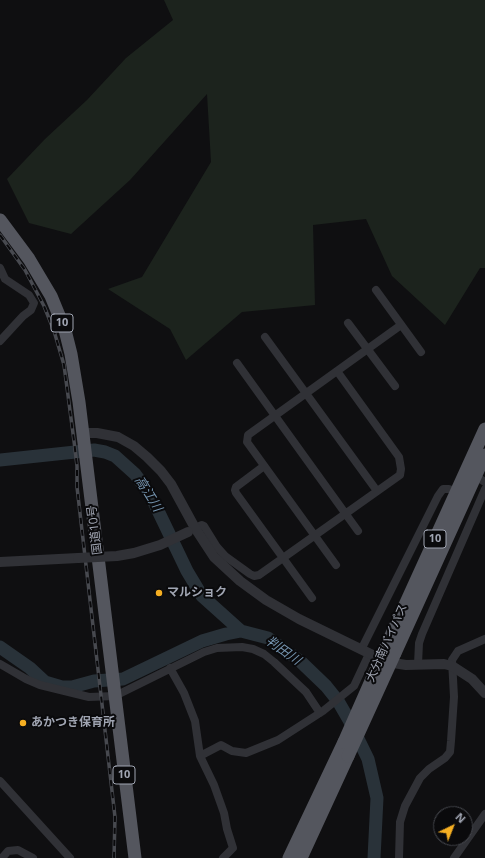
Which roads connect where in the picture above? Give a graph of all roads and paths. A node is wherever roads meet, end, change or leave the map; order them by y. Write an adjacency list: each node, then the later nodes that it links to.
1 (0, 220): 16 (highway, 国道10号 / 10)
2 (0, 268): 7 (street)
3 (376, 290): 5 (street)
4 (348, 323): 8 (street)
5 (401, 325): 8 (street); 9 (street)
6 (265, 336): 13 (street)
7 (0, 341)
8 (367, 349): 11 (street); 12 (street)
9 (422, 352)
10 (238, 363): 14 (street)
11 (337, 370): 13 (street); 21 (street)
12 (394, 386)
13 (306, 393): 14 (street); 21 (street)
14 (275, 415): 18 (street); 23 (street)
15 (485, 429): 22 (highway, 大分南バイパス / 10)
16 (83, 437): 24 (street); 38 (highway, 国道10号 / 10)
17 (485, 454): 19 (highway, 大分南バイパス / 10)
18 (264, 466): 26 (street); 27 (street)
19 (480, 479): 32 (highway, 大分南バイパス / 10)
20 (485, 489): 35 (street)
21 (377, 491): 23 (street)
22 (456, 491): 32 (highway, 大分南バイパス / 10); 33 (street)
23 (345, 514): 25 (street); 26 (street)
24 (192, 530): 27 (street); 28 (street, bridge); 33 (street)
25 (358, 531)
26 (315, 536): 27 (street); 29 (street)
27 (283, 559): 30 (street)
28 (0, 562)
29 (336, 565)
30 (312, 598)
31 (485, 639): 36 (street)
32 (390, 651): 49 (highway, 大分南バイパス / 10, bridge); 50 (highway, 大分南バイパス / 10, bridge)
33 (365, 652): 35 (street); 40 (street)
34 (0, 664): 38 (street)
35 (418, 664): 36 (street)
36 (452, 666): 39 (street); 51 (street)
37 (170, 668): 38 (street); 40 (street); 41 (street)
38 (114, 694): 47 (highway, 国道10号 / 10)
39 (485, 694)
40 (321, 712): 41 (street)
41 (200, 756): 48 (street)
42 (0, 781): 46 (street)
43 (485, 814): 52 (street)
44 (2, 858): 45 (street)
45 (33, 858)
46 (70, 858)
47 (134, 858)
48 (223, 858)
49 (289, 858)
50 (301, 858)
51 (399, 858)
52 (454, 858)

